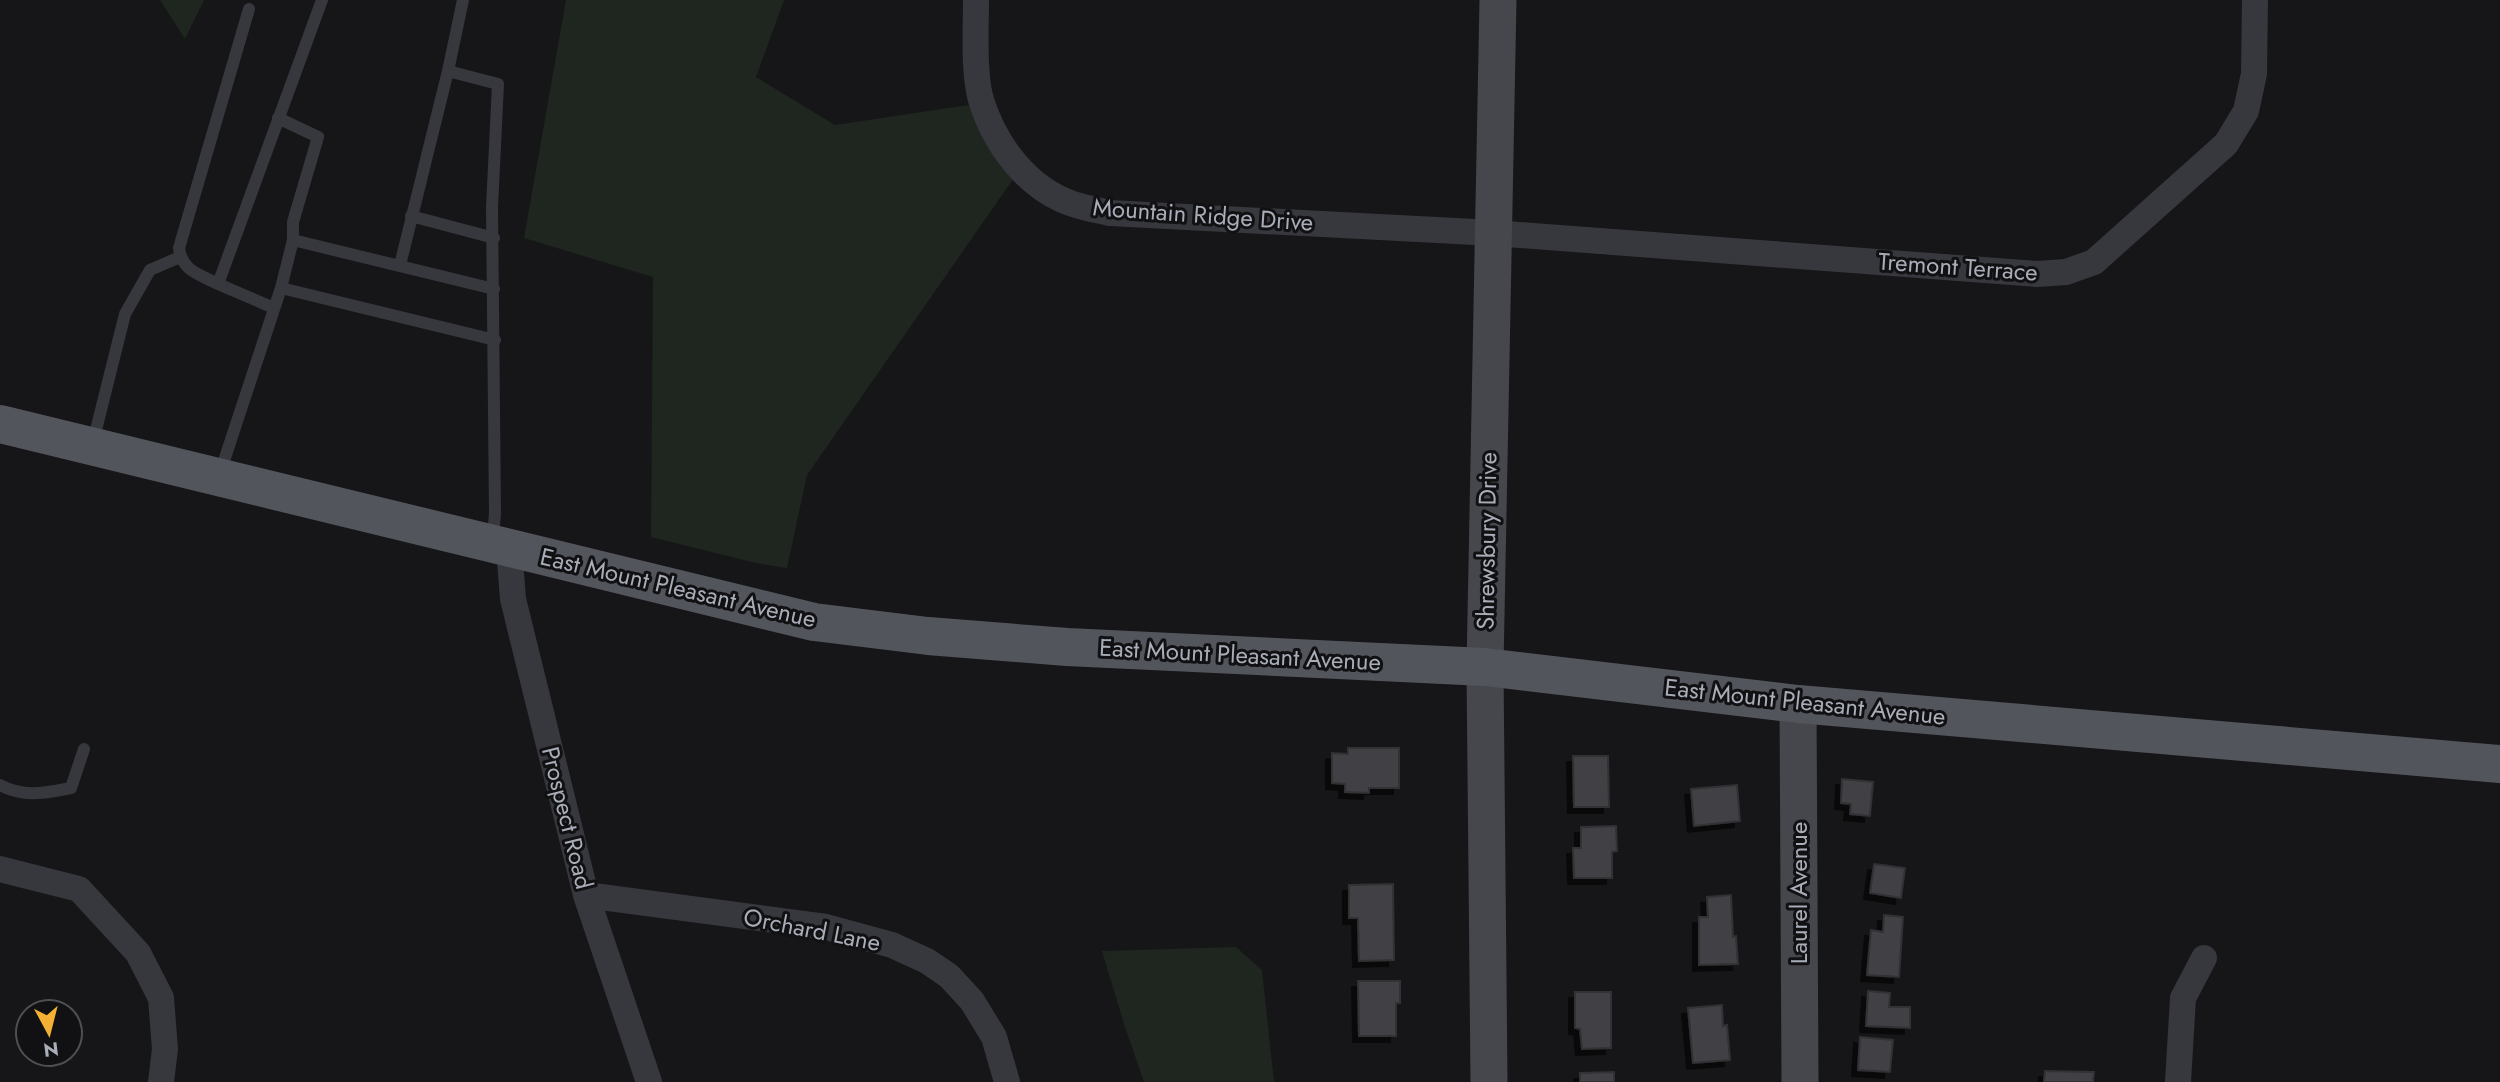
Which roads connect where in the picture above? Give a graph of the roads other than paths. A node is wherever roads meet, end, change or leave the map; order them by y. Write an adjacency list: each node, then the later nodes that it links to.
1 (322, 0): 8 (lane)
2 (463, 0): 7 (lane)
3 (976, 0): 10 (street, Mountain Ridge Drive)
4 (1498, 0): 10 (main road, Shrewsbury Drive)
5 (2255, 0): 10 (street, Tremont Terrace)
6 (249, 9): 13 (lane)
7 (448, 71): 9 (lane); 11 (lane)
8 (278, 118): 12 (lane); 15 (lane)
9 (411, 216): 11 (lane); 14 (lane)
10 (1494, 233): 24 (main road, Shrewsbury Drive)
11 (494, 238): 17 (lane)
12 (293, 240): 14 (lane); 16 (lane)
13 (180, 257): 15 (lane); 21 (lane)
14 (400, 265): 17 (lane)
15 (218, 284): 18 (lane)
16 (281, 288): 18 (lane); 19 (lane)
17 (494, 289): 19 (lane)
18 (274, 308): 22 (lane)
19 (495, 340): 23 (lane)
20 (0, 424): 21 (main road, East Mount Pleasant Avenue)
21 (92, 446): 22 (main road, East Mount Pleasant Avenue)
22 (219, 477): 23 (main road, East Mount Pleasant Avenue)
23 (500, 545): 24 (main road, East Mount Pleasant Avenue); 30 (street, Prospect Road)
24 (1485, 667): 25 (main road, East Mount Pleasant Avenue); 35 (main road, Shrewsbury Drive)
25 (1798, 704): 27 (main road, East Mount Pleasant Avenue); 36 (main road, Laurel Avenue)
26 (84, 748): 28 (lane)
27 (2500, 764)
28 (0, 785)
29 (0, 869): 32 (street)
30 (586, 895): 33 (street, Prospect Road); 34 (street, Orchard Lane)
31 (2204, 958): 37 (street)
32 (160, 1082)
33 (649, 1082)
34 (1007, 1082)
35 (1489, 1082)
36 (1800, 1082)
37 (2178, 1082)

